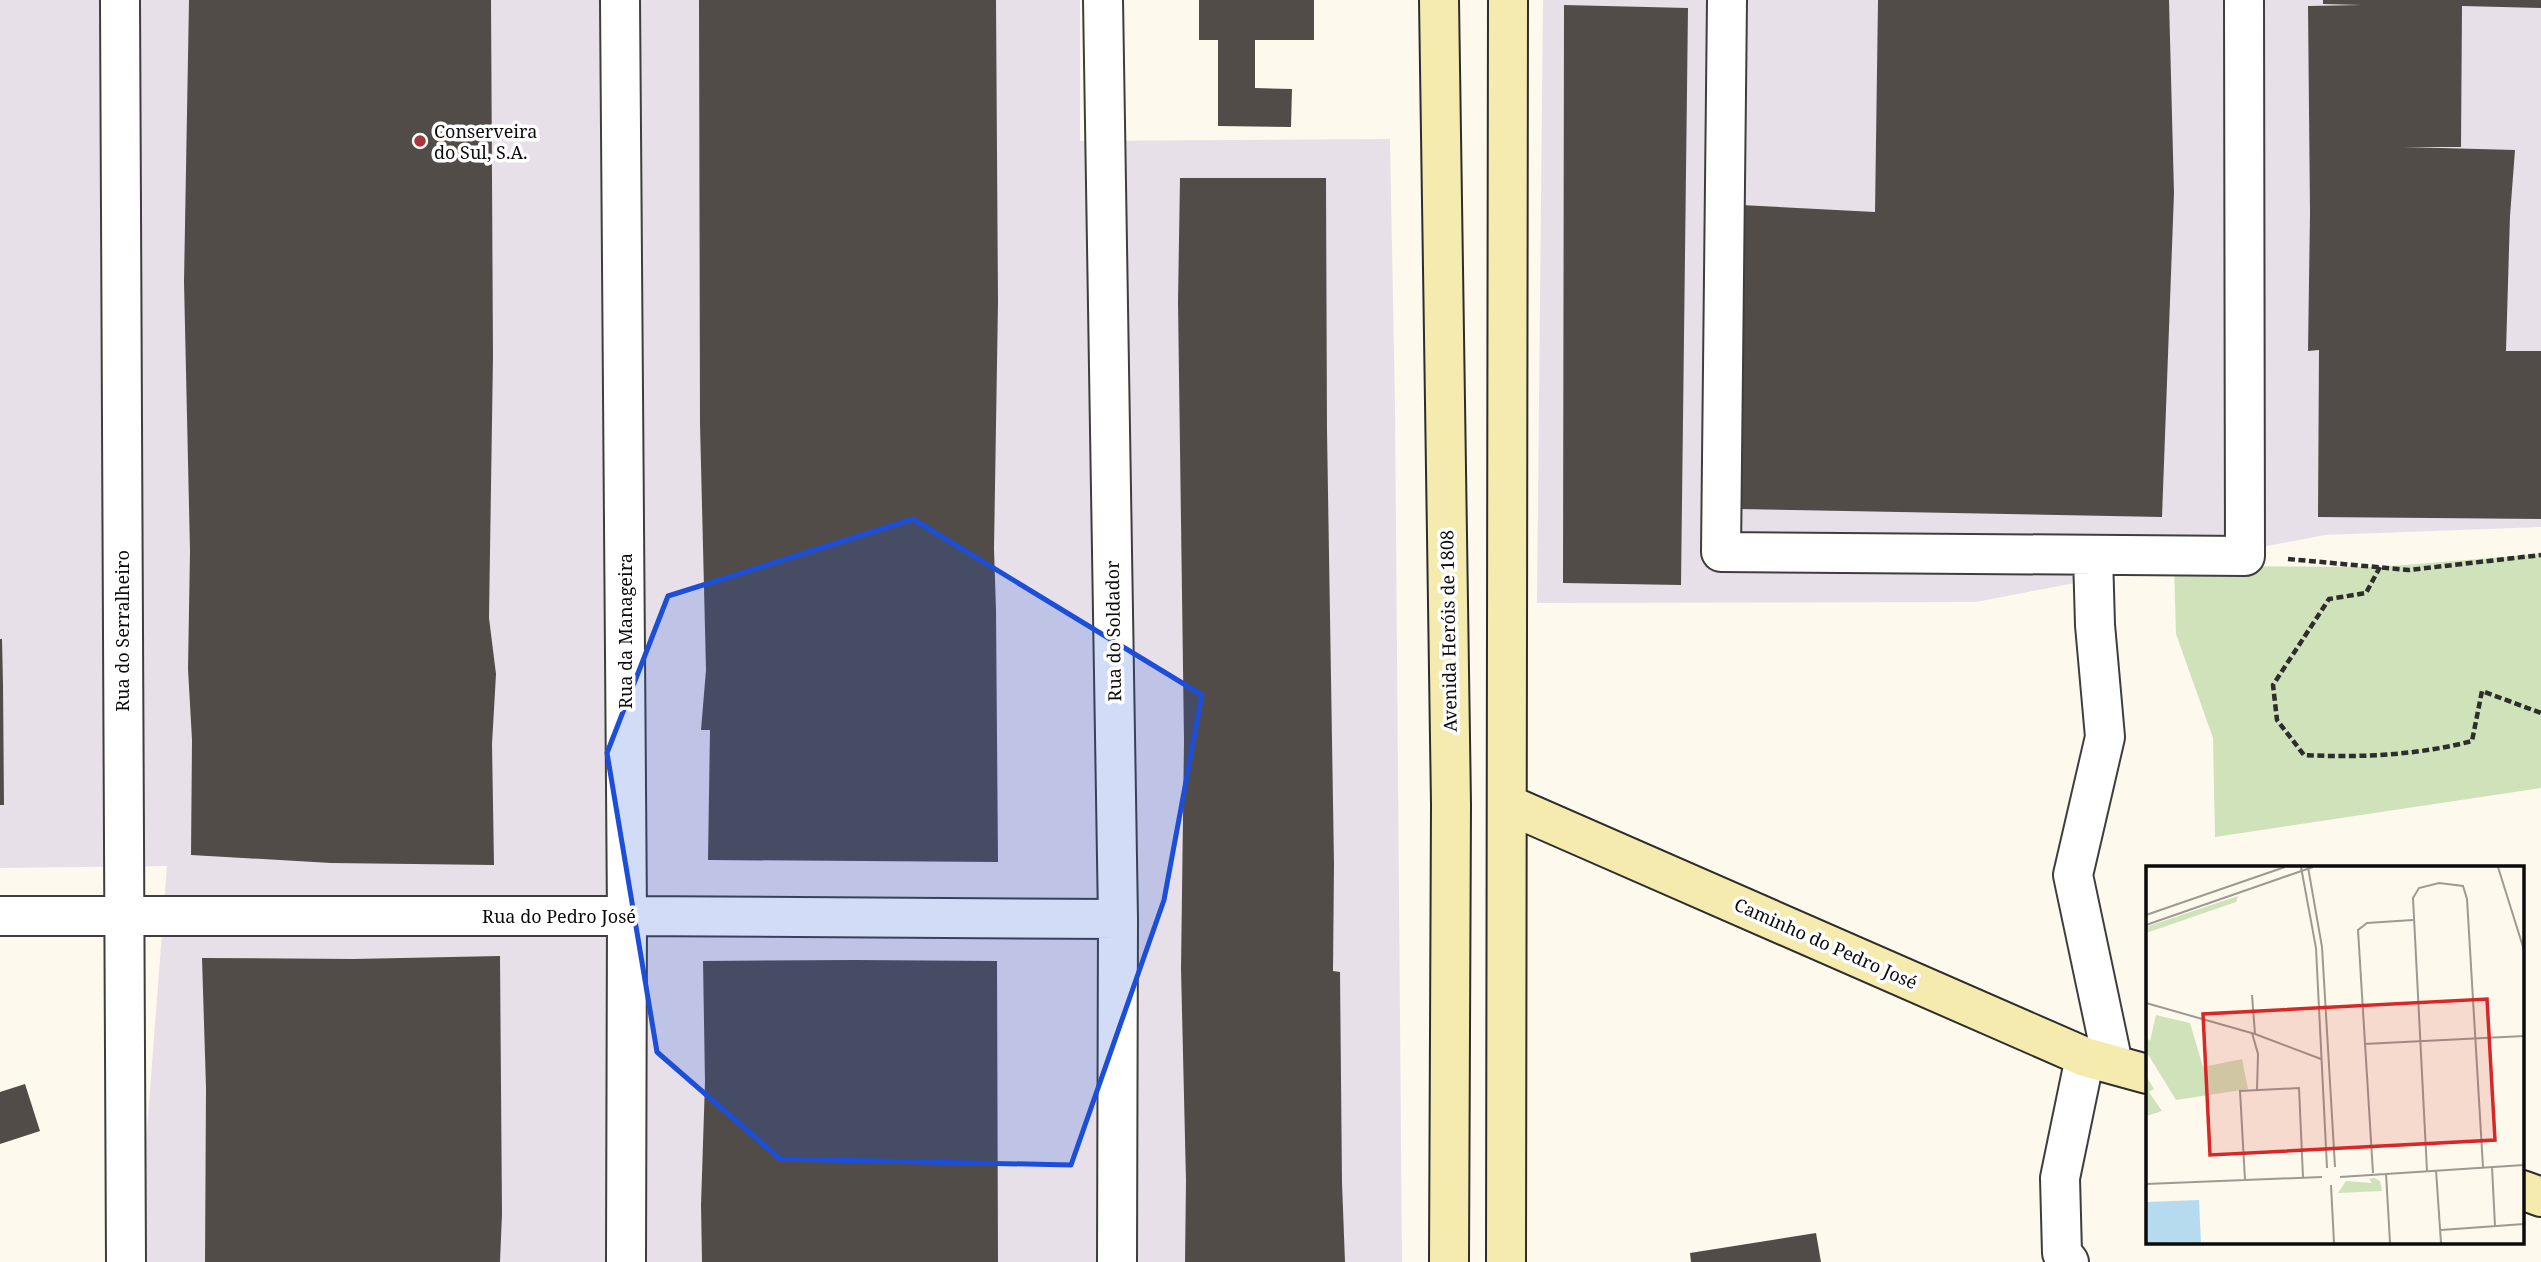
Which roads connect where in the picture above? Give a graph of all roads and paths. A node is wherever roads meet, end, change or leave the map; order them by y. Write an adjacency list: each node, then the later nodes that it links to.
1 (120, 0): 15 (street, Rua do Serralheiro)
2 (620, 0): 16 (street, Rua da Manageira)
3 (1102, 0): 17 (street, Rua do Soldador)
4 (1438, 0): 24 (main road, Avenida Heróis de 1808)
5 (1508, 0): 13 (main road)
6 (1727, 0): 8 (street)
7 (2244, 0): 10 (street)
8 (2093, 555): 10 (street); 18 (street)
9 (2541, 555): 11 (path)
10 (2245, 556): 11 (path)
11 (2381, 567): 12 (path)
12 (2541, 713)
13 (1507, 804): 18 (main road, Caminho do Pedro José); 25 (main road)
14 (0, 916): 15 (street, Rua do Pedro José)
15 (124, 916): 16 (street, Rua do Pedro José); 21 (street, Rua do Serralheiro)
16 (627, 916): 17 (street, Rua do Pedro José); 22 (street, Rua da Manageira)
17 (1118, 919): 23 (street, Rua do Soldador)
18 (2115, 1065): 26 (street)
19 (2524, 1191): 20 (main road)
20 (2541, 1197)
21 (125, 1262)
22 (626, 1262)
23 (1117, 1262)
24 (1449, 1262)
25 (1506, 1262)
26 (2069, 1262)

